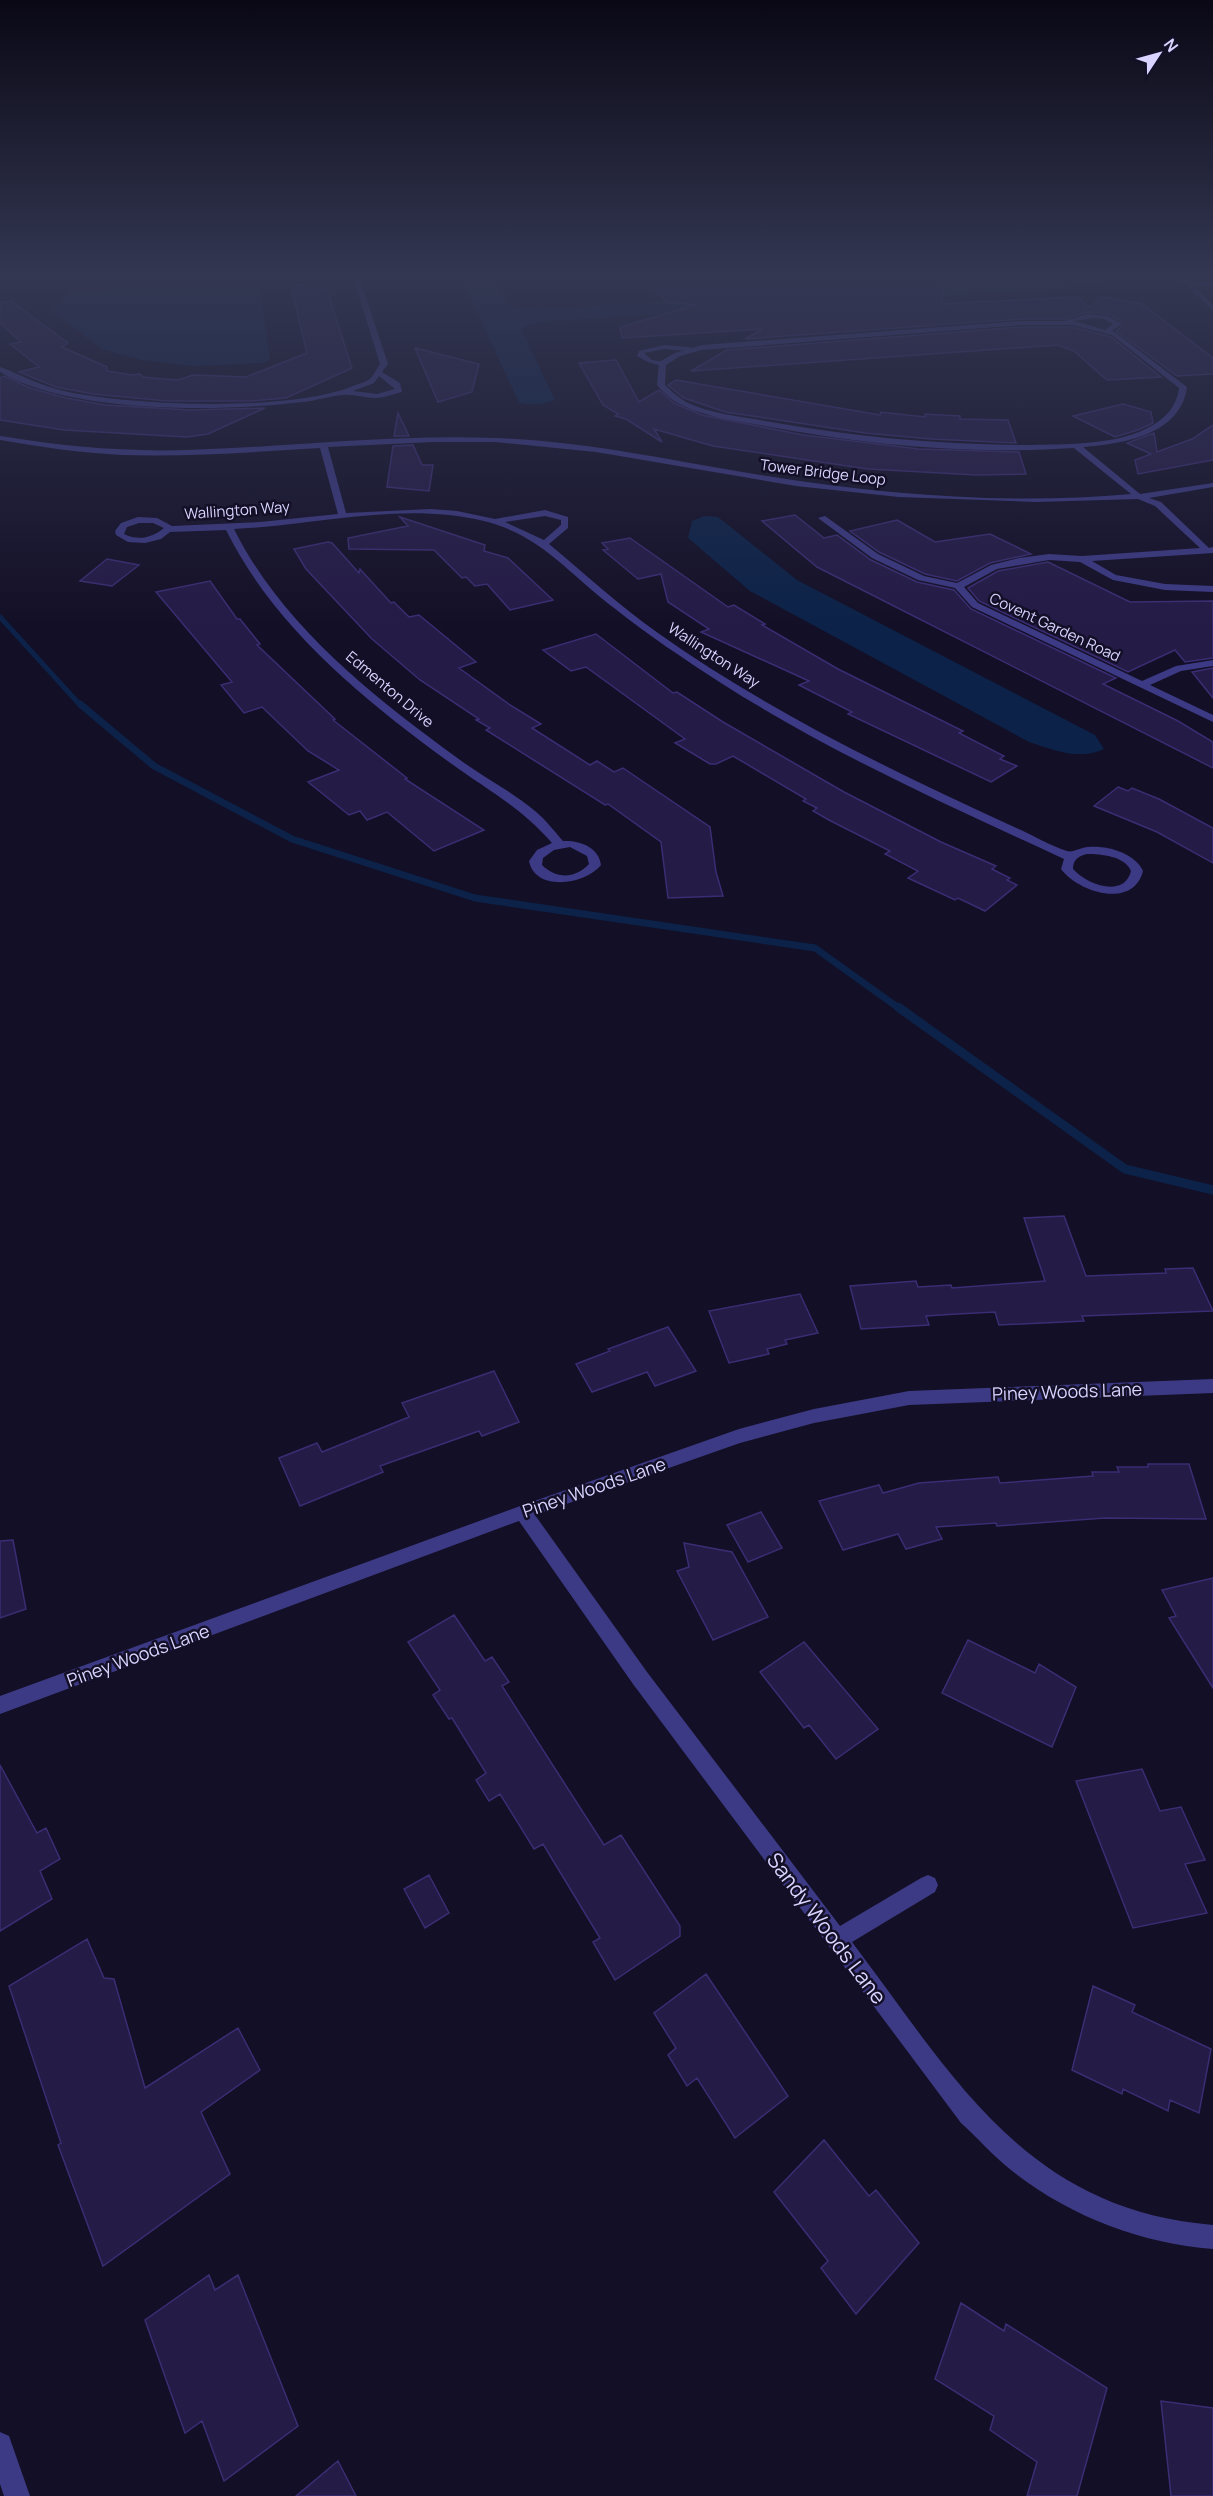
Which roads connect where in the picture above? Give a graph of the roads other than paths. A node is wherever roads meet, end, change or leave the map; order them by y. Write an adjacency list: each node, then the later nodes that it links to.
1 (71, 393): 2 (street)
2 (337, 393)
3 (357, 393): 4 (street)
4 (387, 393)
5 (669, 393): 8 (street)
6 (1183, 393): 8 (street)
7 (0, 438): 10 (street, Tower Bridge Loop)
8 (1076, 446): 12 (street)
9 (0, 447): 10 (street, Tower Bridge Loop)
10 (324, 448): 12 (street, Tower Bridge Loop); 14 (street, Tower Bridge Loop); 15 (street)
11 (1213, 485): 12 (street, Tower Bridge Loop)
12 (1138, 496): 14 (street)
13 (1204, 497): 14 (street, Tower Bridge Loop)
14 (1158, 504): 21 (street, Covent Garden Road)
15 (344, 516): 17 (street, Wallington Way); 18 (street, Wallington Way)
16 (822, 518): 23 (street)
17 (492, 521): 20 (street, Wallington Way); 20 (street)
18 (230, 527): 19 (street, Wallington Way); 28 (street, Edmenton Drive)
19 (168, 530): 19 (street)
20 (544, 544): 29 (street, Wallington Way)
21 (1210, 551): 22 (street, Covent Garden Road)
22 (1082, 559): 23 (street, Covent Garden Road); 24 (street)
23 (958, 586): 26 (street, Covent Garden Road)
24 (1213, 589)
25 (1213, 663): 26 (street)
26 (1142, 685): 27 (street, Covent Garden Road)
27 (1213, 719)
28 (560, 845): 28 (street)
29 (1070, 857): 29 (street)
30 (1213, 1386): 31 (street, Piney Woods Lane)
31 (523, 1512): 32 (street, Piney Woods Lane); 34 (street, Sandy Woods Lane)
32 (0, 1705)
33 (928, 1885): 34 (street)
34 (836, 1940): 35 (street, Sandy Woods Lane)
35 (1213, 2237)
36 (0, 2445): 37 (street)
37 (17, 2496)

